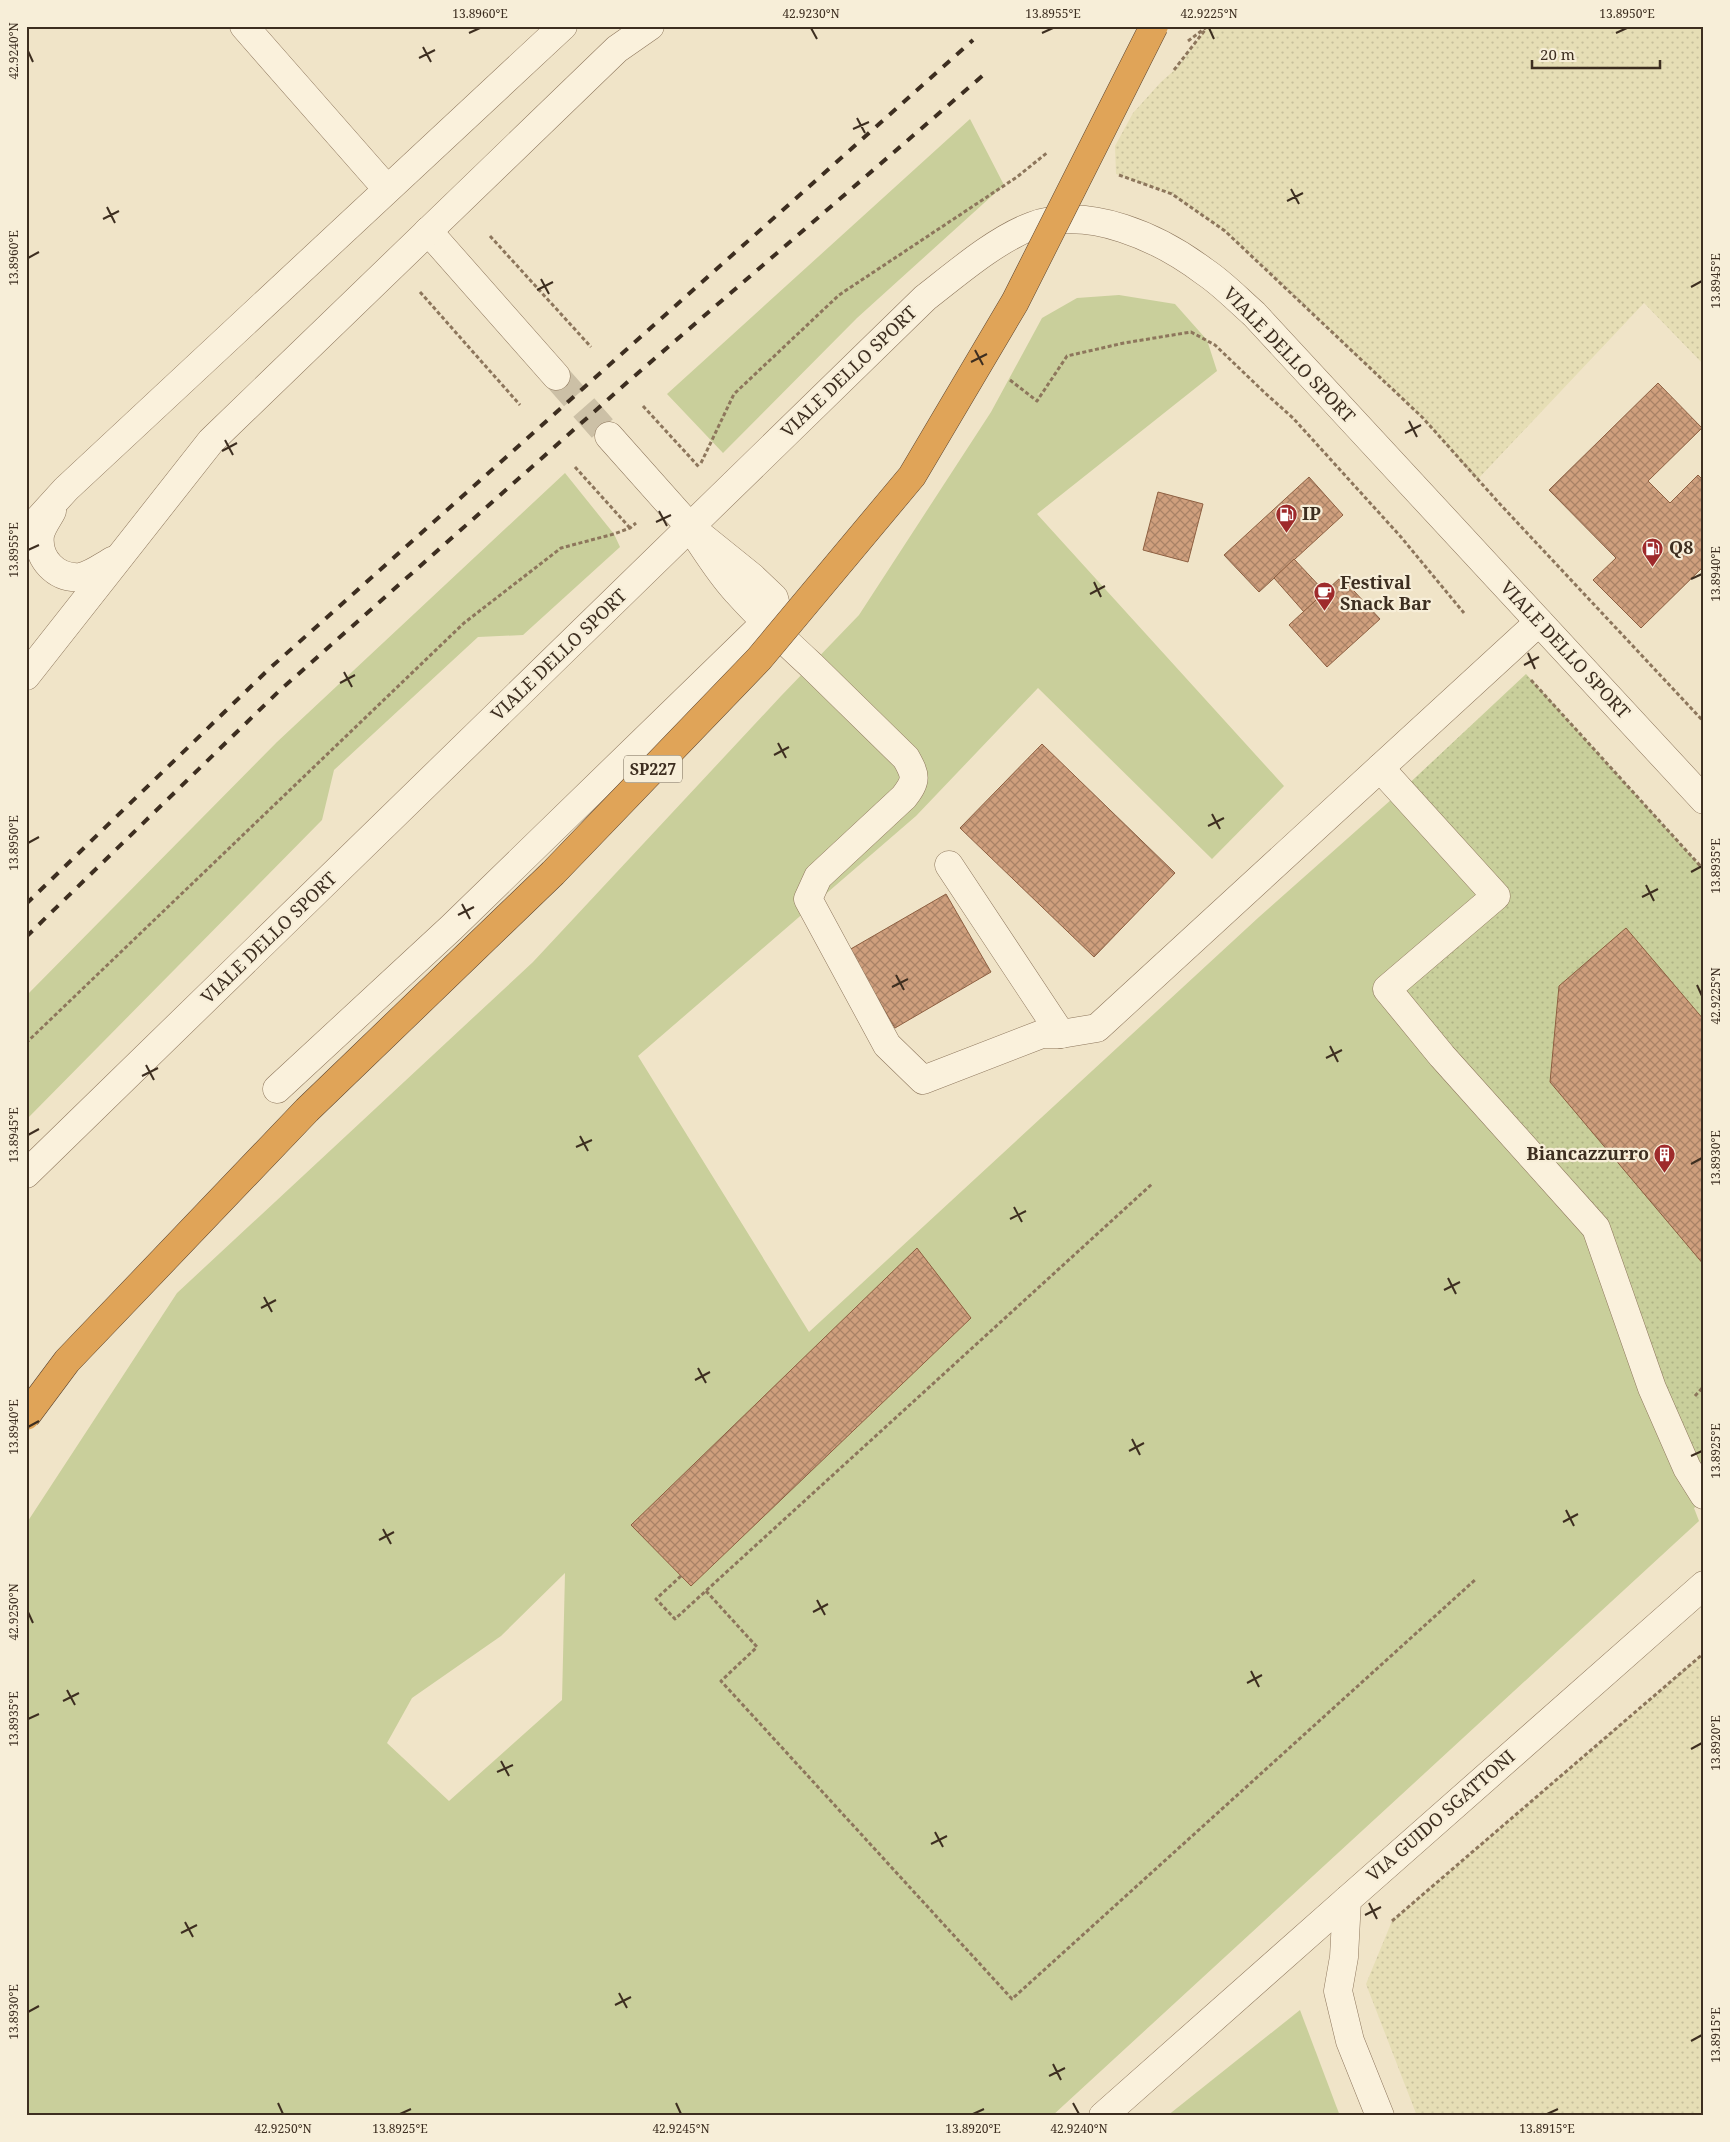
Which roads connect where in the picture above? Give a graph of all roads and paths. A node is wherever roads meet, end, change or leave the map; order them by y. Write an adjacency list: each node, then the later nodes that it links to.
1 (244, 26): 12 (street)
2 (563, 26): 12 (street)
3 (634, 26): 8 (street)
4 (650, 26): 8 (street)
5 (1154, 26): 45 (highway, SP227, bridge)
6 (1208, 26): 7 (path); 9 (path)
7 (1185, 44)
8 (617, 48): 13 (street)
9 (1172, 72)
10 (1055, 147): 23 (path)
11 (1116, 174): 35 (path)
12 (388, 189): 24 (street)
13 (428, 232): 17 (street); 29 (street)
14 (490, 236): 16 (path)
15 (420, 292): 19 (path)
16 (591, 348)
17 (556, 376)
18 (1008, 379): 30 (path)
19 (520, 405)
20 (644, 406): 23 (path)
21 (609, 436): 25 (street)
22 (575, 466): 27 (path)
23 (699, 467): 25 (path)
24 (66, 488): 28 (street); 29 (street)
25 (665, 498): 26 (street); 27 (path)
26 (690, 527): 31 (street); 32 (street, VIALE DELLO SPORT); 43 (street, VIALE DELLO SPORT)
27 (630, 528): 41 (path)
28 (26, 532)
29 (123, 554): 34 (street)
30 (1464, 613)
31 (767, 621): 40 (street); 42 (street)
32 (1539, 622): 36 (street); 37 (street, VIALE DELLO SPORT)
33 (1526, 674): 39 (path)
34 (26, 676)
35 (1704, 722)
36 (1380, 768): 40 (street); 46 (street)
37 (1704, 800)
38 (949, 865): 40 (street)
39 (1704, 870)
40 (1061, 1034)
41 (26, 1043)
42 (277, 1089)
43 (26, 1174)
44 (1152, 1184): 50 (path)
45 (26, 1416)
46 (1704, 1495)
47 (681, 1576): 50 (path)
48 (1476, 1579): 50 (path)
49 (1704, 1585): 52 (street, VIA GUIDO SGATTONI)
50 (706, 1590)
51 (1704, 1652): 53 (path)
52 (1346, 1900): 54 (street, VIA GUIDO SGATTONI); 55 (street)
53 (1392, 1921)
54 (1103, 2116)
55 (1380, 2116)

